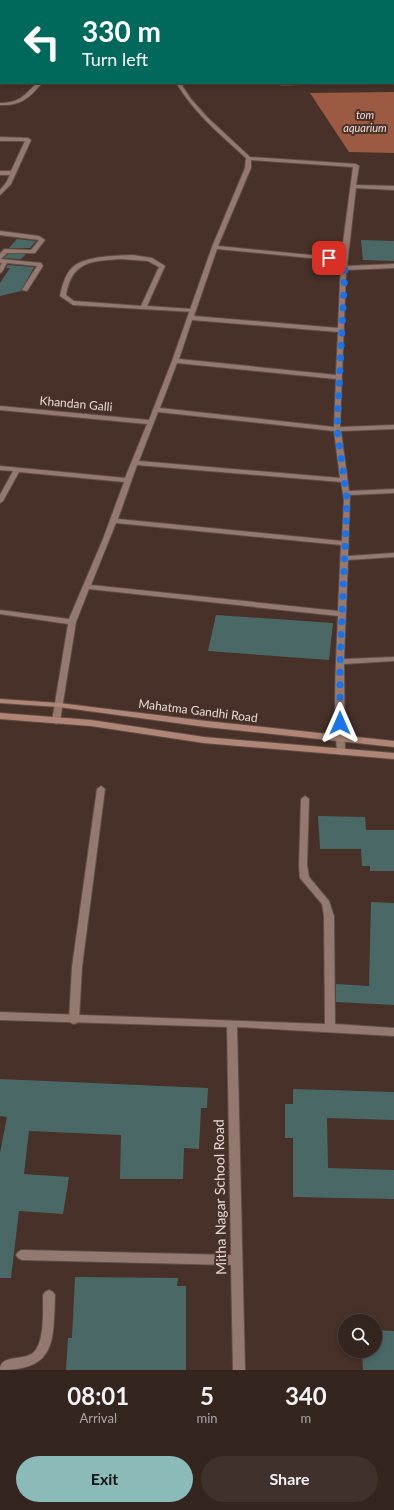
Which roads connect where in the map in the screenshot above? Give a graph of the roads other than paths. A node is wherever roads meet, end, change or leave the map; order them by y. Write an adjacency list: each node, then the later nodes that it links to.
1 (39, 84): 3 (street)
2 (179, 84): 5 (street)
3 (0, 104)
4 (0, 139): 7 (street)
5 (249, 158): 8 (street); 12 (street)
6 (0, 173): 7 (street)
7 (13, 173): 10 (street)
8 (353, 186): 9 (street); 15 (street)
9 (394, 188)
10 (0, 193)
11 (0, 233): 13 (street)
12 (215, 247): 15 (street); 20 (street)
13 (0, 258)
14 (3, 261): 17 (street); 18 (street)
15 (345, 264): 16 (street); 22 (street)
16 (394, 266)
17 (0, 271)
18 (25, 290)
19 (143, 308): 19 (street); 20 (street)
20 (192, 311): 21 (street)
21 (190, 318): 22 (street); 23 (street)
22 (342, 330): 24 (street)
23 (175, 361): 24 (street); 26 (street)
24 (339, 377): 29 (street)
25 (0, 408): 27 (street, Khandan Galli)
26 (156, 410): 27 (street); 29 (street)
27 (151, 422): 30 (street)
28 (394, 427): 29 (street)
29 (337, 429): 34 (street)
30 (135, 463): 33 (street); 34 (street)
31 (0, 468): 32 (street)
32 (17, 470): 33 (street); 37 (street)
33 (128, 480): 38 (street)
34 (344, 480): 36 (street)
35 (394, 491): 36 (street)
36 (346, 493): 39 (street)
37 (0, 501)
38 (113, 521): 39 (street); 42 (street)
39 (345, 543): 41 (street)
40 (394, 555): 41 (street)
41 (344, 558): 44 (street)
42 (87, 587): 44 (street); 45 (street)
43 (0, 612): 45 (street)
44 (342, 614): 47 (street)
45 (72, 622): 49 (street)
46 (394, 659): 47 (street)
47 (340, 662): 52 (street)
48 (0, 701): 49 (main road, Mahatma Gandhi Road)
49 (59, 705): 51 (street); 52 (main road, Mahatma Gandhi Road)
50 (0, 716): 51 (main road)
51 (56, 720): 54 (main road)
52 (340, 739): 53 (main road, Mahatma Gandhi Road); 54 (street)
53 (394, 744)
54 (341, 752): 55 (main road)
55 (394, 756)
56 (101, 789): 59 (street)
57 (305, 798): 61 (street)
58 (0, 1016): 59 (street)
59 (74, 1020): 60 (street)
60 (232, 1024): 61 (street); 64 (street, Mitha Nagar School Road)
61 (330, 1026): 62 (street)
62 (394, 1032)
63 (22, 1255): 64 (street)
64 (236, 1260): 67 (street, Mitha Nagar School Road)
65 (49, 1295): 66 (street)
66 (4, 1370)
67 (239, 1370)

